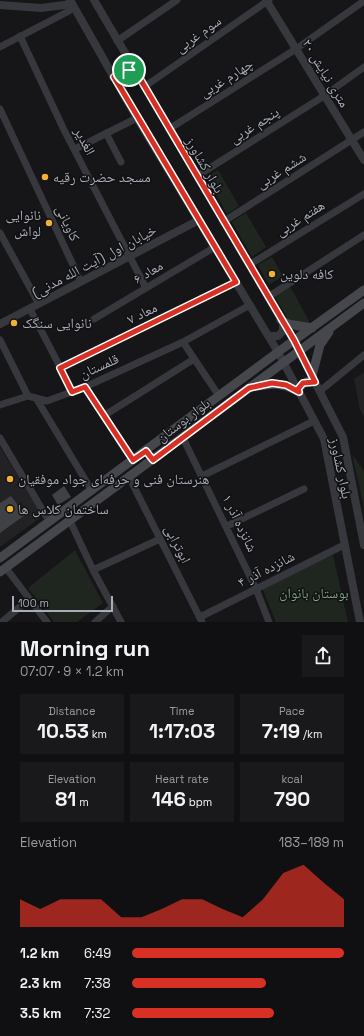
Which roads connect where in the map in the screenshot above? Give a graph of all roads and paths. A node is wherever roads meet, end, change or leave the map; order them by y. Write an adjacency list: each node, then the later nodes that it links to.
1 (94, 0): 9 (street, بلوار کشاورز)
2 (177, 0): 9 (street)
3 (267, 1): 11 (street, ۲۰ متری نیایش); 15 (street, سوم غربی)
4 (364, 1): 11 (street, چهارم غربی)
5 (71, 2): 6 (street); 8 (street); 14 (street, بلوار کشاورز)
6 (8, 3): 7 (street)
7 (0, 5)
8 (20, 36): 10 (street); 23 (street, الغدیر)
9 (117, 41): 12 (street, بلوار کشاورز)
10 (0, 47)
11 (296, 49): 16 (street, ۲۰ متری نیایش); 19 (street, چهارم غربی)
12 (132, 65): 14 (street); 15 (street, بلوار کشاورز)
13 (364, 67): 16 (street, پنجم غربی)
14 (114, 77): 18 (street, بلوار کشاورز)
15 (144, 87): 19 (street, بلوار کشاورز)
16 (324, 96): 22 (street, ۲۰ متری نیایش); 26 (street, پنجم غربی)
17 (0, 109): 35 (street, کاویانی)
18 (137, 118): 21 (street); 28 (street, بلوار کشاورز)
19 (169, 129): 26 (street, بلوار کشاورز)
20 (364, 132): 22 (street, ششم غربی)
21 (106, 133): 23 (street); 25 (street)
22 (352, 140): 24 (street, ۲۰ متری نیایش); 29 (street, ششم غربی)
23 (75, 149): 33 (street, الغدیر)
24 (364, 160)
25 (121, 162)
26 (197, 176): 29 (street, بلوار کشاورز)
27 (364, 194): 34 (street, هفتم غربی)
28 (199, 220): 32 (street, بلوار کشاورز); 33 (street, خیابان اول (آیت الله مدنی))
29 (223, 222): 34 (street, بلوار کشاورز)
30 (0, 234): 41 (street)
31 (364, 235): 39 (street)
32 (215, 247): 36 (street, بلوار کشاورز); 37 (street, معاد ۶)
33 (129, 257): 35 (street, خیابان اول (آیت الله مدنی)); 37 (street, الغدیر)
34 (249, 265): 39 (street, بلوار کشاورز)
35 (81, 282): 41 (street, خیابان اول (آیت الله مدنی))
36 (236, 282): 42 (street, بلوار کشاورز); 58 (street, معاد ۷)
37 (146, 288): 44 (street, معاد ۶)
38 (364, 290): 48 (main road, بلوار بوستان)
39 (268, 297): 45 (street, بلوار کشاورز)
40 (364, 303): 47 (main road, بلوار بوستان)
41 (39, 304): 43 (street, خیابان اول (آیت الله مدنی))
42 (250, 305): 49 (street, بلوار کشاورز); 52 (street, قلمستان)
43 (30, 309): 46 (street, خیابان اول (آیت الله مدنی)); 58 (street)
44 (94, 319)
45 (282, 322): 48 (main road); 49 (street); 51 (street, بلوار کشاورز)
46 (0, 324)
47 (333, 326): 53 (main road, بلوار بوستان); 59 (main road)
48 (312, 328): 51 (main road, بلوار بوستان)
49 (267, 334): 54 (street, بلوار کشاورز)
50 (0, 340): 65 (street)
51 (294, 340): 53 (street, بلوار کشاورز); 54 (main road, بلوار بوستان)
52 (183, 342): 56 (street); 60 (street, قلمستان)
53 (299, 351): 57 (main road, بلوار بوستان); 59 (street, بلوار کشاورز)
54 (278, 352): 57 (street, بلوار کشاورز); 66 (main road, بلوار بوستان)
55 (364, 355): 63 (street)
56 (194, 359): 66 (street); 69 (street)
57 (283, 362): 61 (main road, بلوار بوستان); 62 (street, بلوار کشاورز)
58 (60, 368): 64 (street)
59 (314, 379): 62 (street); 63 (street, بلوار کشاورز)
60 (85, 387): 64 (street, قلمستان); 69 (street)
61 (249, 388): 62 (main road); 72 (main road, بلوار بوستان)
62 (298, 391): 70 (street, بلوار کشاورز)
63 (320, 391): 85 (street, بلوار کشاورز)
64 (72, 392): 67 (street, قلمستان)
65 (28, 396): 67 (street, قلمستان); 68 (street)
66 (219, 396): 73 (main road, بلوار بوستان)
67 (36, 398): 79 (street)
68 (0, 405)
69 (105, 415): 74 (street)
70 (314, 421): 76 (street); 84 (street, بلوار کشاورز)
71 (0, 438): 80 (street)
72 (183, 438): 75 (main road, بلوار بوستان); 76 (street, شانزده آذر ۱)
73 (146, 451): 74 (main road, بلوار بوستان); 75 (main road)
74 (133, 460): 79 (main road, بلوار بوستان)
75 (153, 460): 77 (main road, بلوار بوستان)
76 (202, 476): 82 (street, شانزده آذر ۱)
77 (129, 477): 81 (main road, بلوار بوستان); 83 (street, ابوترابی)
78 (304, 489): 82 (street)
79 (92, 491): 86 (main road, بلوار بوستان)
80 (46, 516)
81 (70, 521): 87 (main road, بلوار بوستان); 88 (street)
82 (227, 526): 89 (street, شانزده آذر ۱)
83 (160, 539): 88 (street); 92 (street, ابوترابی)
84 (344, 545): 89 (street, شانزده آذر ۴); 98 (street, بلوار کشاورز)
85 (364, 545)
86 (0, 558)
87 (3, 570): 90 (street)
88 (93, 570): 91 (street)
89 (256, 589): 92 (street, شانزده آذر ۴); 97 (street, شانزده آذر ۱)
90 (29, 598): 93 (street); 94 (street)
91 (113, 606): 95 (street); 96 (street)
92 (201, 619)
93 (2, 622)
94 (47, 622)
95 (95, 622)
96 (121, 622)
97 (269, 622)
98 (360, 622)

